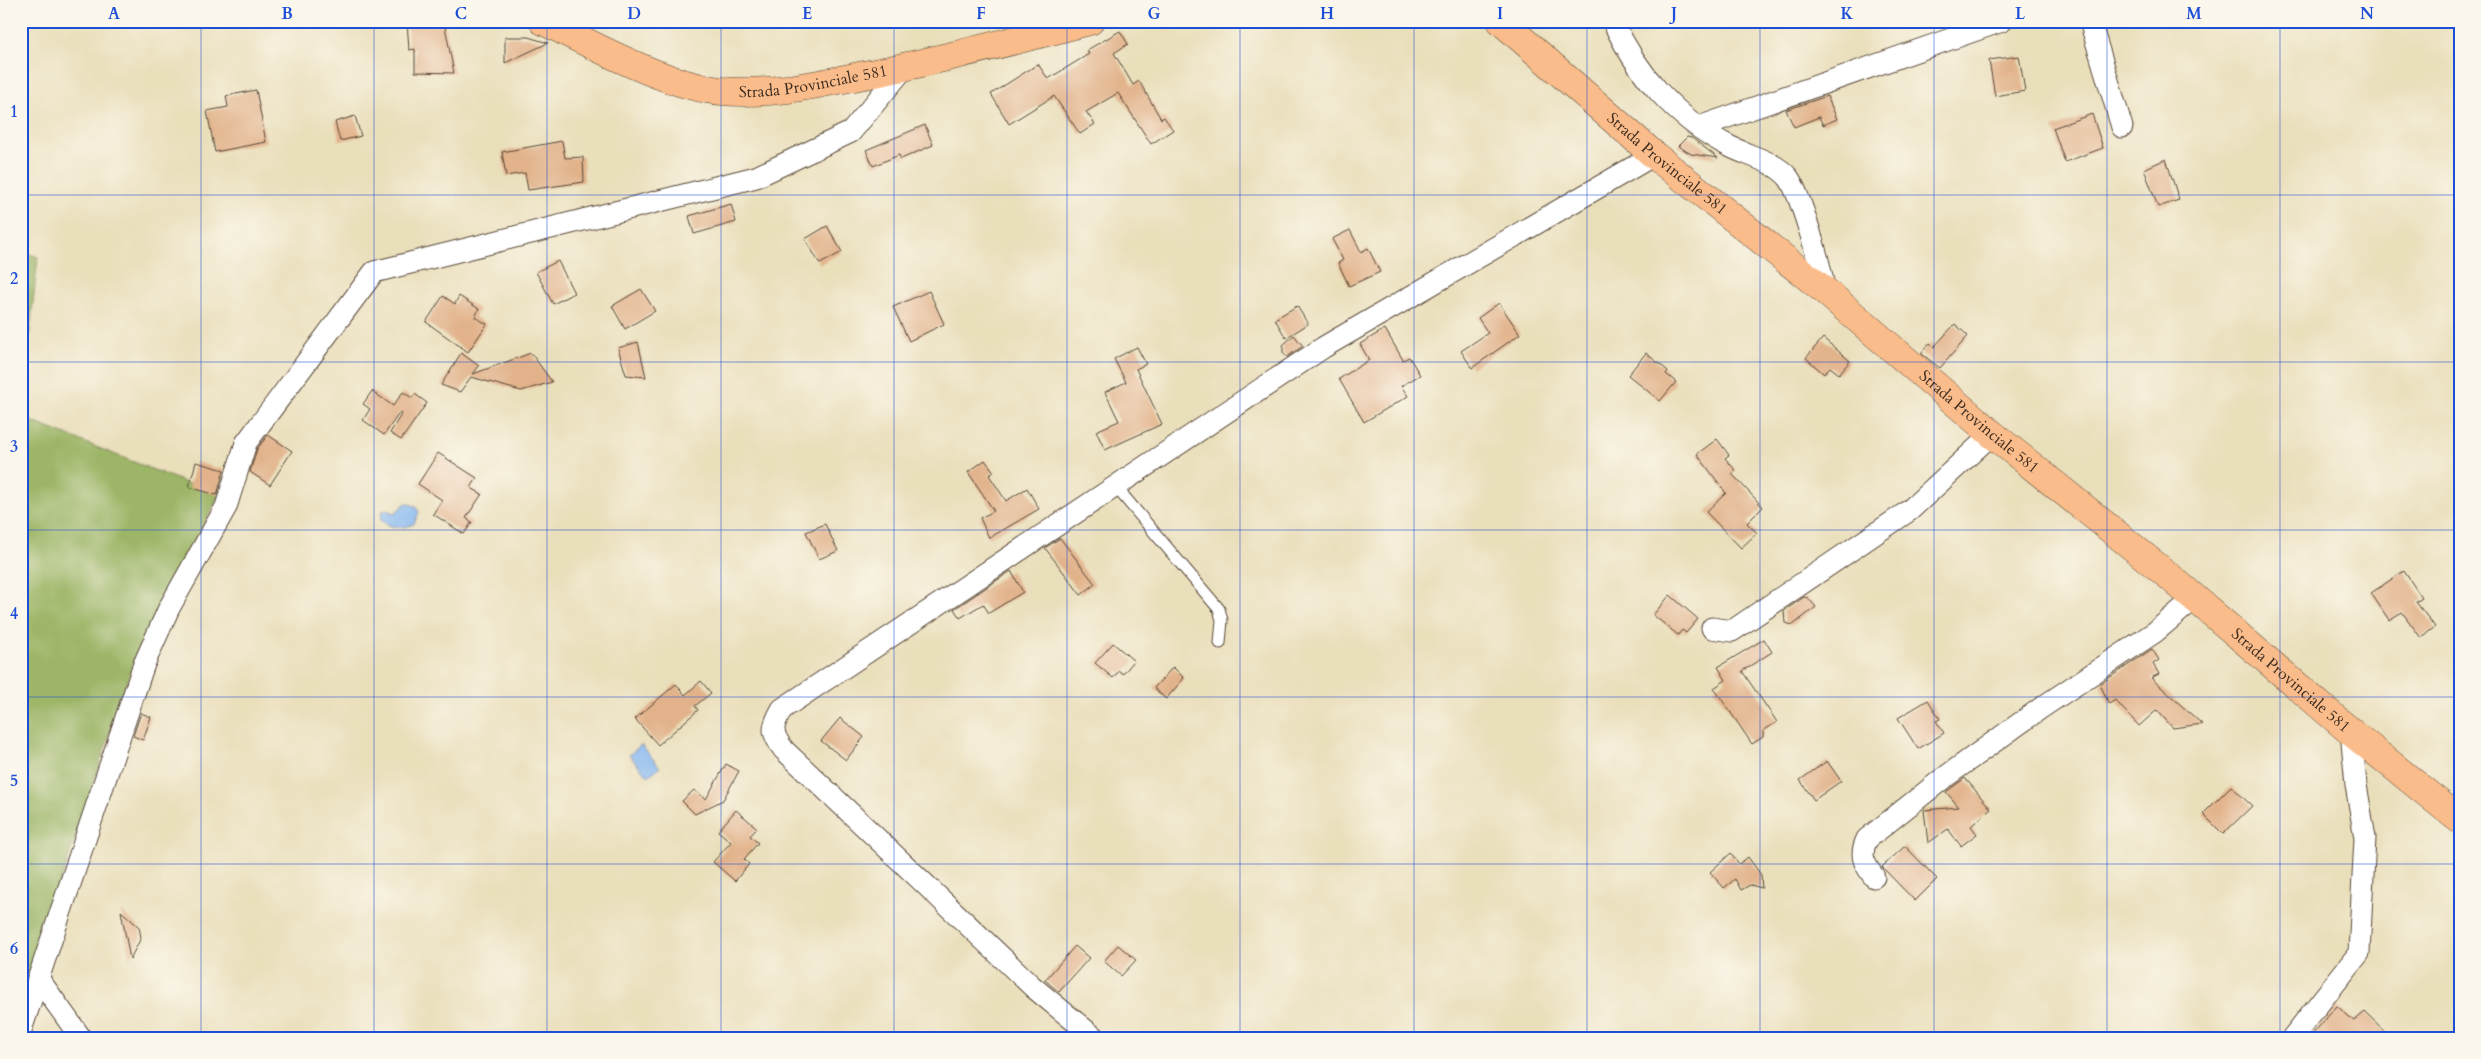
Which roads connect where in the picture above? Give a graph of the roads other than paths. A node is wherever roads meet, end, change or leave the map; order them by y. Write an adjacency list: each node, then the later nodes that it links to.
1 (542, 21): 7 (main road, Strada Provinciale 581)
2 (1090, 21): 7 (main road, Strada Provinciale 581)
3 (1501, 21): 10 (main road, Strada Provinciale 581)
4 (1613, 21): 8 (street)
5 (2002, 21): 8 (street)
6 (2090, 21): 9 (street)
7 (904, 68): 20 (street)
8 (1699, 127): 11 (street)
9 (2122, 127)
10 (1654, 155): 11 (main road, Strada Provinciale 581); 13 (street)
11 (1824, 290): 12 (main road, Strada Provinciale 581)
12 (1992, 434): 14 (main road, Strada Provinciale 581); 15 (street)
13 (1116, 488): 16 (lane); 23 (street)
14 (2195, 598): 17 (main road, Strada Provinciale 581); 19 (street)
15 (1712, 628)
16 (1220, 644)
17 (2351, 732): 18 (main road, Strada Provinciale 581); 24 (street)
18 (2460, 820)
19 (1874, 877)
20 (38, 978): 21 (street); 22 (street)
21 (21, 1030)
22 (81, 1038)
23 (1095, 1038)
24 (2292, 1038)

